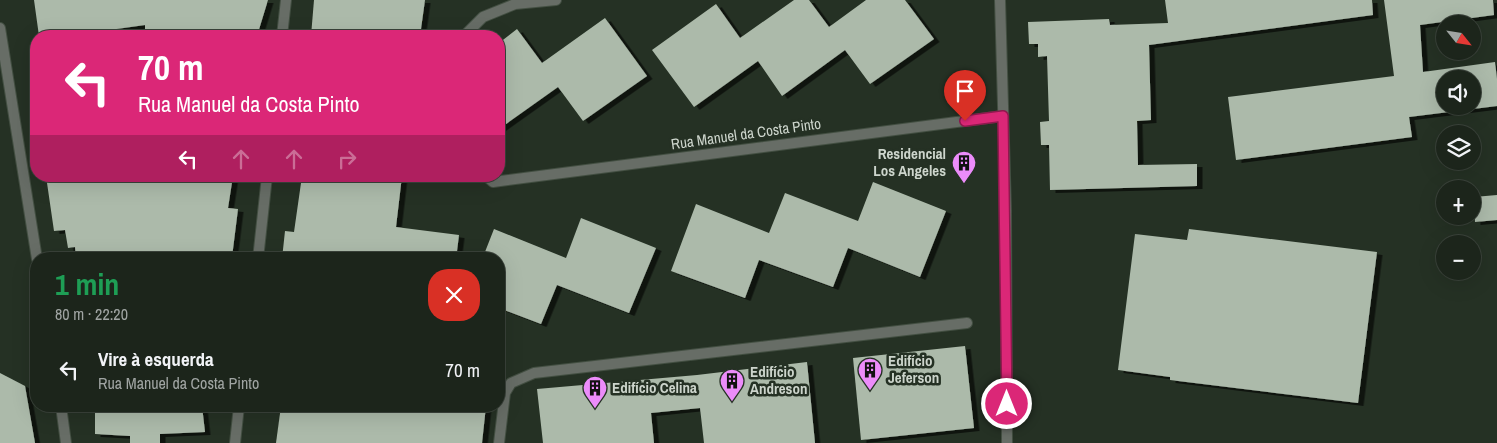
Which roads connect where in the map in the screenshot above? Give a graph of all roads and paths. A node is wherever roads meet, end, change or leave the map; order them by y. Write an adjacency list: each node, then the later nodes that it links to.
1 (286, 0): 5 (street)
2 (556, 0): 6 (street)
3 (1000, 0): 7 (street)
4 (0, 28): 10 (street)
5 (283, 30)
6 (470, 30)
7 (1003, 116): 8 (street, Rua Manuel da Costa Pinto); 20 (street)
8 (505, 177)
9 (266, 182): 11 (street)
10 (36, 252)
11 (259, 252)
12 (967, 323): 13 (street)
13 (505, 400)
14 (61, 412): 17 (street)
15 (239, 412): 18 (street)
16 (503, 412): 19 (street)
17 (66, 443)
18 (235, 443)
19 (499, 443)
20 (1008, 443)

